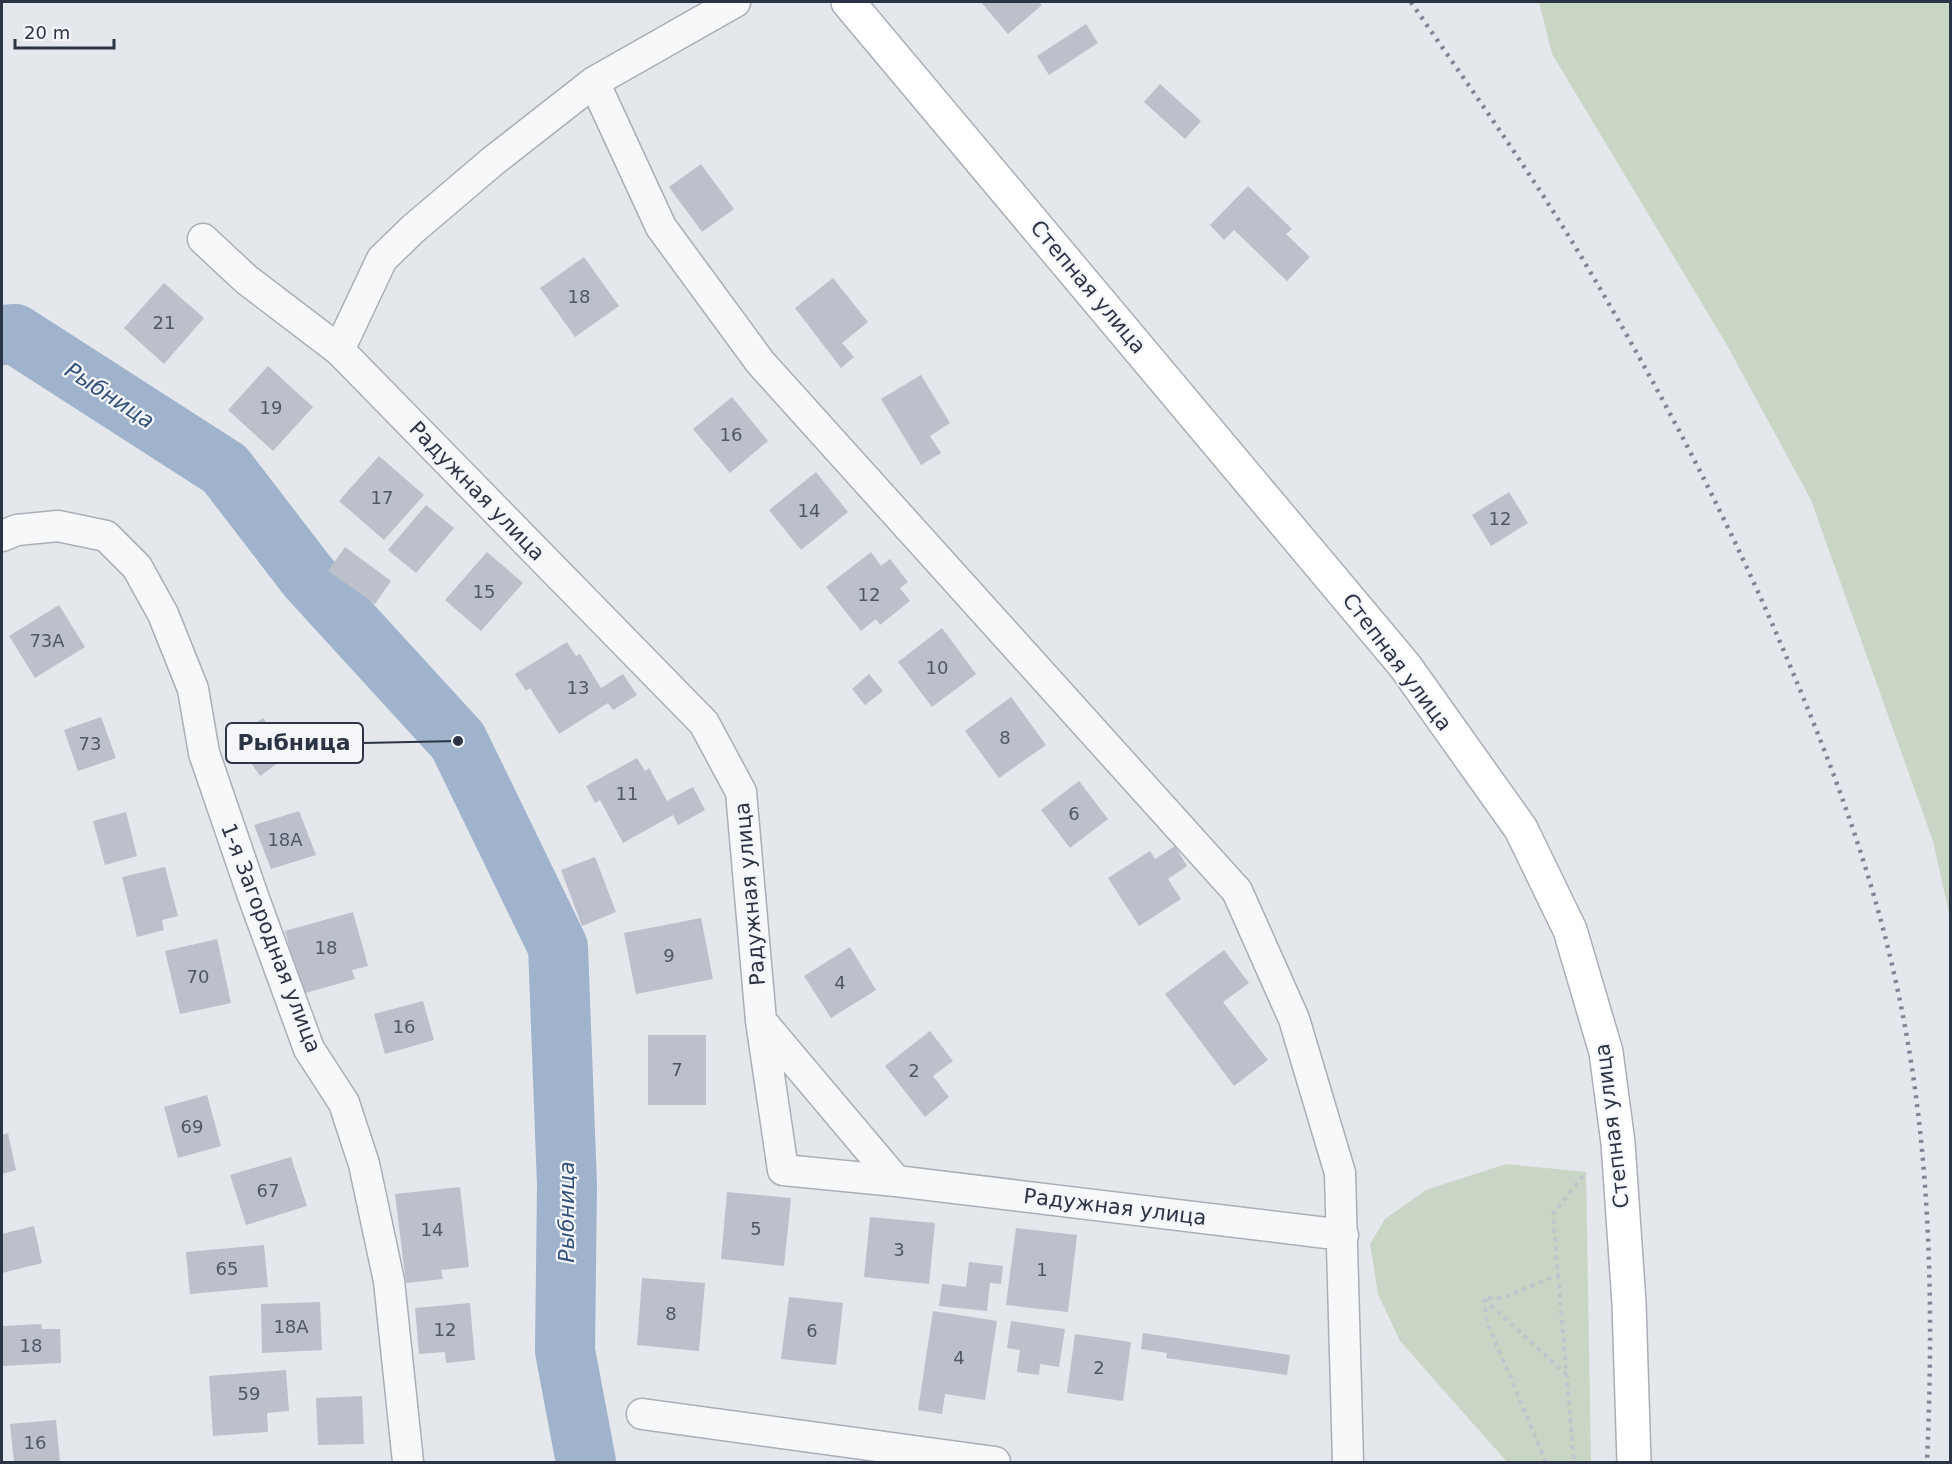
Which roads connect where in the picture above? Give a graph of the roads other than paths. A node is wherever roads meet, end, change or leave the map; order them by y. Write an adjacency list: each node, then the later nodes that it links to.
1 (735, 2): 3 (street)
2 (848, 2): 14 (main road, Степная улица)
3 (594, 82): 5 (street); 9 (street)
4 (203, 239): 5 (street, Радужная улица)
5 (339, 350): 7 (street, Радужная улица)
6 (2, 536): 11 (street, 1-я Загородная улица)
7 (761, 1021): 8 (street); 8 (street, Радужная улица)
8 (896, 1180): 9 (street, Радужная улица)
9 (1343, 1235): 13 (street)
10 (642, 1414): 12 (street)
11 (408, 1462)
12 (995, 1462)
13 (1348, 1462)
14 (1634, 1462)

